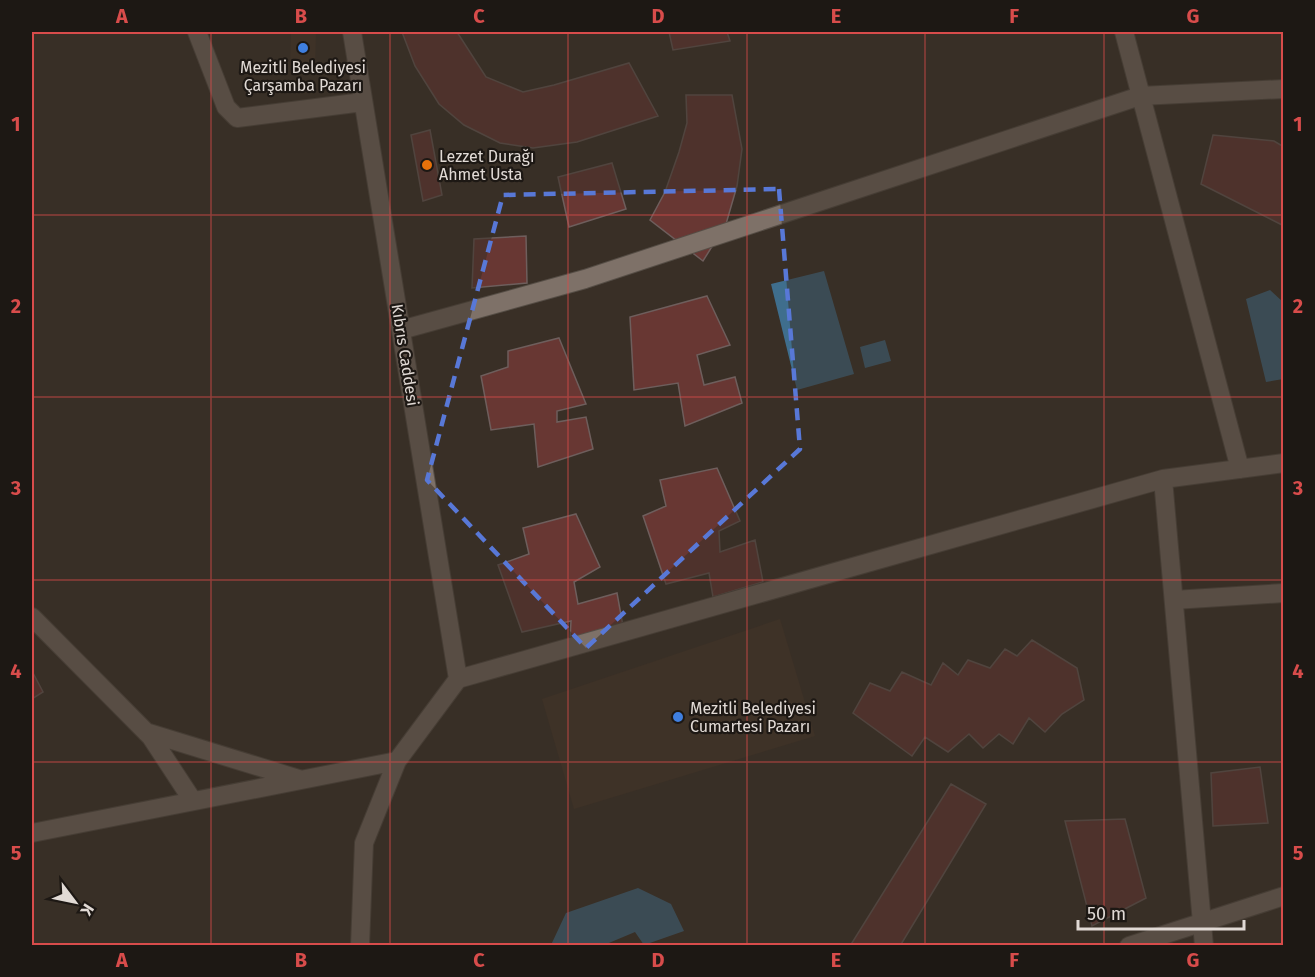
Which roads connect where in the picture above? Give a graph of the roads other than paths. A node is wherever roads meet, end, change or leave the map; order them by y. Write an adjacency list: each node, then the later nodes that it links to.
1 (197, 32): 6 (street)
2 (352, 32): 6 (street, Kıbrıs Caddesi)
3 (1124, 32): 5 (street)
4 (1284, 90): 5 (street)
5 (1140, 96): 7 (street); 9 (street)
6 (363, 102): 7 (street, Kıbrıs Caddesi)
7 (401, 330): 14 (street, Kıbrıs Caddesi)
8 (1284, 463): 9 (street)
9 (1240, 469): 10 (street)
10 (1163, 479): 12 (street); 14 (street)
11 (1284, 593): 12 (street)
12 (1174, 600): 21 (street)
13 (35, 625): 15 (street)
14 (458, 680): 16 (street)
15 (146, 732): 17 (street); 18 (street)
16 (396, 761): 17 (street); 22 (street)
17 (301, 780): 18 (street)
18 (193, 801): 19 (street)
19 (32, 833)
20 (1284, 896): 21 (street)
21 (1204, 922): 23 (street); 24 (street)
22 (360, 945)
23 (1129, 945)
24 (1204, 945)

